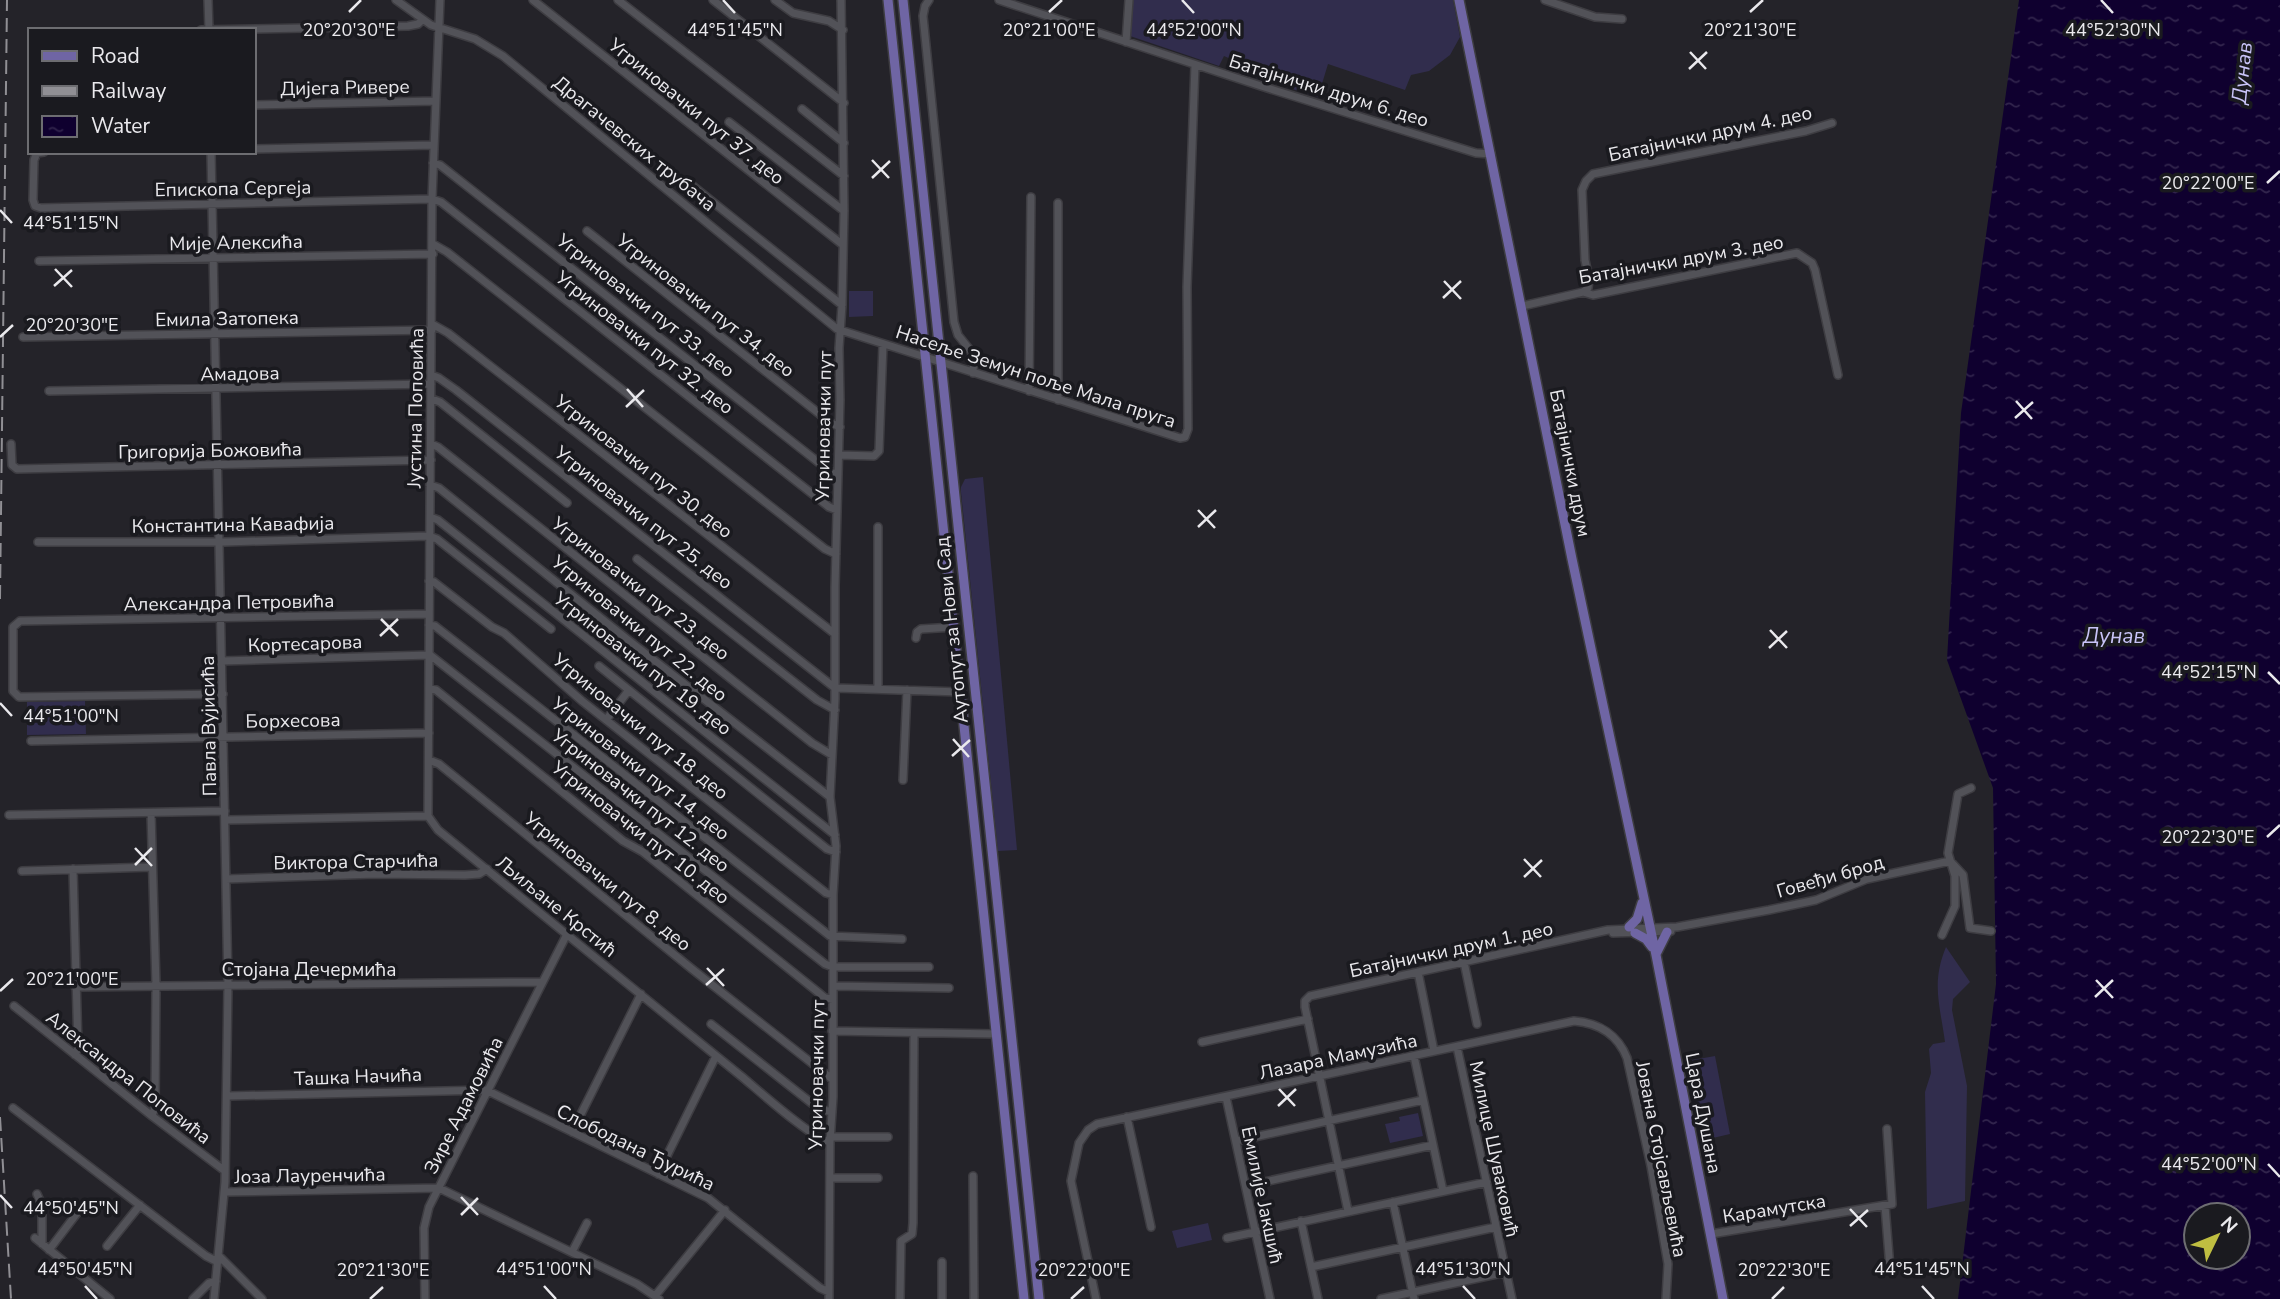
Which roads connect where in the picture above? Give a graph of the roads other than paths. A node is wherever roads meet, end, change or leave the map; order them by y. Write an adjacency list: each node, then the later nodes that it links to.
1 (208, 0): 18 (street)
2 (396, 0): 17 (street, Драгачевских трубача)
3 (440, 0): 20 (street, Јустина Поповића)
4 (533, 0): 46 (street, Угриновачки пут 37. део)
5 (618, 0): 37 (street)
6 (713, 0): 25 (street)
7 (775, 0): 21 (street)
8 (841, 0): 21 (street, Угриновачки пут)
9 (888, 0): 58 (main road, Аутопут за Нови Сад)
10 (903, 0): 59 (main road, Аутопут за Нови Сад)
11 (929, 0): 60 (street)
12 (999, 0): 22 (street, Батајнички друм 6. део)
13 (1129, 0): 22 (street)
14 (1460, 0): 35 (main road, Батајнички друм)
15 (1545, 0): 16 (street)
16 (1622, 19)
17 (422, 20): 19 (street); 20 (street, Драгачевских трубача)
18 (209, 28)
19 (256, 29)
20 (441, 29): 24 (street, Јустина Поповића); 54 (street, Драгачевских трубача)
21 (844, 30): 25 (street, Угриновачки пут)
22 (1126, 42): 23 (street, Батајнички друм 6. део)
23 (1195, 65): 35 (street, Батајнички друм 6. део); 67 (street, Насеље Земун поље Мала пруга)
24 (436, 101): 26 (street, Дијега Ривере); 31 (street, Јустина Поповића)
25 (844, 103): 30 (street, Угриновачки пут)
26 (256, 105)
27 (802, 109): 30 (street)
28 (729, 122): 43 (street)
29 (1832, 123): 50 (street, Батајнички друм 4. део)
30 (844, 143): 37 (street, Угриновачки пут)
31 (434, 145): 32 (street); 36 (street, Јустина Поповића)
32 (256, 149)
33 (37, 154): 42 (street, Епископа Сергеја)
34 (211, 154): 42 (street, Павла Вујисића)
35 (1490, 154): 52 (main road, Батајнички друм)
36 (433, 163): 40 (street, Јустина Поповића); 74 (street, Угриновачки пут 33. део)
37 (844, 176): 43 (street, Угриновачки пут)
38 (689, 183): 51 (street)
39 (1031, 197): 65 (street)
40 (432, 199): 42 (street, Епископа Сергеја); 45 (street, Јустина Поповића); 77 (street, Угриновачки пут 32. део)
41 (1058, 203): 67 (street)
42 (212, 204): 48 (street, Павла Вујисића)
43 (844, 211): 46 (street, Угриновачки пут)
44 (587, 231): 68 (street, Угриновачки пут 34. део)
45 (433, 244): 47 (street, Јустина Поповића); 83 (street)
46 (843, 245): 51 (street, Угриновачки пут)
47 (433, 254): 48 (street, Мије Алексића); 53 (street, Јустина Поповића)
48 (213, 258): 49 (street, Мије Алексића); 55 (street, Павла Вујисића)
49 (39, 261)
50 (1583, 292): 52 (street, Батајнички друм 3. део); 61 (street, Батајнички друм 3. део)
51 (842, 305): 54 (street, Угриновачки пут)
52 (1522, 306): 127 (main road, Батајнички друм)
53 (432, 327): 55 (street, Емила Затопека); 62 (street, Јустина Поповића); 91 (street, Угриновачки пут 30. део)
54 (841, 331): 57 (street, Насеље Земун поље Мала пруга); 68 (street, Угриновачки пут)
55 (215, 335): 56 (street, Емила Затопека); 63 (street, Павла Вујисића)
56 (23, 337)
57 (883, 344): 58 (street, Насеље Земун поље Мала пруга); 71 (street)
58 (926, 357): 59 (street, Насеље Земун поље Мала пруга); 89 (main road, Аутопут за Нови Сад)
59 (940, 363): 60 (street, Насеље Земун поље Мала пруга); 227 (main road, Аутопут за Нови Сад)
60 (973, 373): 65 (street, Насеље Земун поље Мала пруга)
61 (1838, 375)
62 (431, 380): 63 (street, Амадова); 66 (street, Јустина Поповића); 96 (street, Угриновачки пут 25. део)
63 (216, 389): 64 (street, Амадова); 73 (street, Павла Вујисића)
64 (48, 391)
65 (1029, 391): 67 (street, Насеље Земун поље Мала пруга)
66 (432, 399): 70 (street, Јустина Поповића); 76 (street)
67 (1058, 400)
68 (840, 426): 71 (street, Угриновачки пут)
69 (11, 444): 73 (street, Григорија Божовића)
70 (431, 444): 72 (street, Јустина Поповића); 108 (street, Угриновачки пут 23. део)
71 (839, 455): 74 (street, Угриновачки пут)
72 (431, 460): 73 (street, Григорија Божовића); 75 (street, Јустина Поповића)
73 (219, 466): 82 (street, Павла Вујисића)
74 (838, 474): 77 (street, Угриновачки пут)
75 (430, 485): 78 (street, Јустина Поповића); 112 (street, Угриновачки пут 22. део)
76 (567, 503)
77 (837, 510): 83 (street, Угриновачки пут)
78 (430, 517): 80 (street, Јустина Поповића); 118 (street, Угриновачки пут 19. део)
79 (878, 527): 99 (street)
80 (429, 536): 82 (street, Константина Кавафија); 85 (street, Јустина Поповића); 90 (street)
81 (38, 542): 82 (street, Константина Кавафија)
82 (219, 542): 87 (street, Павла Вујисића)
83 (836, 554): 91 (street, Угриновачки пут)
84 (638, 559): 103 (street)
85 (429, 581): 86 (street, Јустина Поповића); 104 (street, Угриновачки пут 18. део)
86 (429, 614): 87 (street, Александра Петровића); 88 (street, Јустина Поповића)
87 (221, 618): 94 (street, Павла Вујисића); 102 (street, Александра Петровића)
88 (429, 625): 93 (street, Јустина Поповића); 135 (street, Угриновачки пут 14. део)
89 (954, 627): 92 (street); 101 (main road, Аутопут за Нови Сад)
90 (551, 629)
91 (835, 634): 96 (street, Угриновачки пут)
92 (916, 638)
93 (430, 655): 94 (street, Кортесарова); 97 (street, Јустина Поповића); 139 (street, Угриновачки пут 12. део)
94 (222, 661): 102 (street, Павла Вујисића)
95 (600, 666): 98 (street)
96 (835, 688): 99 (street); 103 (street, Угриновачки пут)
97 (430, 689): 105 (street, Јустина Поповића); 149 (street, Угриновачки пут 10. део)
98 (629, 690): 104 (street); 119 (street)
99 (878, 690): 100 (street)
100 (908, 690): 101 (street); 110 (street)
101 (961, 692): 156 (main road, Аутопут за Нови Сад)
102 (223, 694): 106 (street, Павла Вујисића)
103 (835, 710): 108 (street, Угриновачки пут)
104 (606, 720): 126 (street, Угриновачки пут 18. део)
105 (429, 733): 106 (street, Борхесова); 109 (street, Јустина Поповића)
106 (224, 738): 107 (street, Борхесова); 113 (street, Павла Вујисића)
107 (31, 741)
108 (832, 755): 112 (street, Угриновачки пут)
109 (429, 760): 116 (street, Јустина Поповића); 164 (street, Угриновачки пут 8. део)
110 (903, 780)
111 (1971, 788): 120 (street)
112 (830, 797): 118 (street, Угриновачки пут)
113 (225, 811): 114 (street); 117 (street, Павла Вујисића)
114 (152, 813): 115 (street); 121 (street)
115 (9, 815)
116 (428, 816): 117 (street); 123 (street, Љиљане Крстић)
117 (226, 820): 125 (street, Павла Вујисића)
118 (835, 835): 119 (street, Угриновачки пут)
119 (836, 852): 126 (street, Угриновачки пут)
120 (1950, 860): 128 (street, Говеђи брод); 131 (street); 134 (street)
121 (152, 867): 122 (street); 143 (street)
122 (73, 869): 124 (street); 146 (street)
123 (486, 869): 125 (street, Виктора Старчића); 133 (street, Љиљане Крстић)
124 (22, 871)
125 (226, 879): 144 (street, Павла Вујисића)
126 (833, 895): 135 (street, Угриновачки пут)
127 (1643, 898): 129 (main road); 130 (main road, Батајнички друм)
128 (1677, 927): 130 (street); 132 (street)
129 (1632, 930): 130 (street, Батајнички друм 1. део); 137 (main road); 138 (street, Батајнички друм 1. део)
130 (1650, 930): 132 (street); 137 (main road, Цара Душана)
131 (1991, 931)
132 (1667, 932): 137 (main road)
133 (567, 934): 142 (street, Зире Адамовића); 148 (street, Љиљане Крстић)
134 (1942, 936)
135 (832, 937): 136 (street); 139 (street, Угриновачки пут)
136 (902, 939)
137 (1656, 955): 203 (main road, Цара Душана)
138 (1464, 962): 141 (street, Батајнички друм 1. део); 153 (street)
139 (834, 967): 140 (street); 145 (street, Угриновачки пут)
140 (929, 967)
141 (1418, 972): 151 (street, Батајнички друм 1. део); 159 (street)
142 (542, 982): 144 (street, Стојана Дечермића); 165 (street, Зире Адамовића)
143 (156, 985): 144 (street, Стојана Дечермића); 146 (street, Стојана Дечермића); 171 (street)
144 (228, 985): 166 (street, Павла Вујисића)
145 (834, 986): 147 (street); 149 (street, Угриновачки пут)
146 (75, 987): 160 (street)
147 (949, 988)
148 (641, 994): 161 (street, Љиљане Крстић); 175 (street)
149 (833, 999): 154 (street, Угриновачки пут)
150 (14, 1006): 160 (street, Александра Поповића)
151 (1308, 1019): 157 (street); 163 (street)
152 (711, 1024): 170 (street)
153 (1477, 1024)
154 (832, 1031): 155 (street); 164 (street, Угриновачки пут)
155 (914, 1034): 156 (street); 223 (street)
156 (996, 1034): 226 (main road, Аутопут за Нови Сад)
157 (1202, 1042)
158 (1457, 1047): 159 (street, Лазара Мамузића); 186 (street, Милице Шуваковић); 233 (street, Јована Стојсављевића)
159 (1434, 1051): 162 (street, Лазара Мамузића)
160 (75, 1055): 171 (street, Александра Поповића)
161 (716, 1056): 177 (street, Љиљане Крстић); 182 (street)
162 (1414, 1056): 163 (street, Лазара Мамузића); 168 (street)
163 (1320, 1076): 167 (street, Лазара Мамузића); 173 (street)
164 (832, 1079): 170 (street, Угриновачки пут)
165 (489, 1092): 166 (street, Ташка Начића); 175 (street, Слободана Ђурића); 188 (street, Зире Адамовића)
166 (228, 1096): 181 (street, Павла Вујисића)
167 (1226, 1097): 172 (street, Лазара Мамузића); 178 (street, Емилије Јакшић)
168 (1423, 1100): 173 (street); 179 (street)
169 (13, 1108): 193 (street)
170 (832, 1112): 177 (street, Угриновачки пут)
171 (152, 1116): 181 (street, Александра Поповића)
172 (1127, 1116): 200 (street); 228 (street, Лазара Мамузића)
173 (1329, 1121): 178 (street); 180 (street)
174 (1887, 1129): 194 (street)
175 (572, 1132): 182 (street, Слободана Ђурића)
176 (888, 1137): 177 (street)
177 (830, 1139): 184 (street, Угриновачки пут)
178 (1236, 1141): 187 (street, Емилије Јакшић)
179 (1433, 1145): 180 (street); 189 (street)
180 (1339, 1166): 187 (street); 196 (street)
181 (225, 1171): 190 (street, Павла Вујисића)
182 (658, 1174): 195 (street, Слободана Ђурића)
183 (972, 1176): 225 (street)
184 (830, 1178): 185 (street); 215 (street, Угриновачки пут)
185 (878, 1178)
186 (1487, 1182): 189 (street); 201 (street, Милице Шуваковић)
187 (1246, 1186): 202 (street, Емилије Јакшић)
188 (439, 1188): 190 (street, Јоза Лауренчића); 208 (street); 222 (street, Зире Адамовића)
189 (1443, 1191): 192 (street)
190 (224, 1192): 209 (street, Павла Вујисића)
191 (37, 1194): 207 (street)
192 (1393, 1202): 196 (street); 206 (street)
193 (140, 1205): 205 (street); 209 (street)
194 (1885, 1206): 203 (street, Карамутска); 212 (street)
195 (724, 1210): 215 (street, Слободана Ђурића); 217 (street)
196 (1348, 1211): 198 (street)
197 (78, 1213): 207 (street)
198 (1301, 1221): 202 (street); 211 (street)
199 (587, 1223): 208 (street)
200 (1152, 1227)
201 (1496, 1227): 206 (street); 213 (street, Милице Шуваковић)
202 (1255, 1232): 204 (street); 229 (street, Емилије Јакшић)
203 (1711, 1234): 234 (main road, Цара Душана)
204 (1227, 1238)
205 (107, 1246)
206 (1403, 1248): 211 (street); 216 (street)
207 (49, 1250): 218 (street)
208 (572, 1252): 217 (street)
209 (218, 1259): 214 (street, Павла Вујисића); 221 (street)
210 (943, 1262): 224 (street)
211 (1311, 1267): 230 (street)
212 (1890, 1268)
213 (1506, 1272): 216 (street); 232 (street, Милице Шуваковић)
214 (216, 1281): 219 (street); 220 (street, Павла Вујисића)
215 (829, 1296)
216 (1413, 1296): 231 (street)
217 (657, 1298)
218 (110, 1299)
219 (193, 1299)
220 (214, 1299)
221 (261, 1299)
222 (425, 1299)
223 (900, 1299)
224 (942, 1299)
225 (974, 1299)
226 (1024, 1299)
227 (1039, 1299)
228 (1096, 1299)
229 (1270, 1299)
230 (1318, 1299)
231 (1381, 1299)
232 (1512, 1299)
233 (1663, 1299)
234 (1723, 1299)

